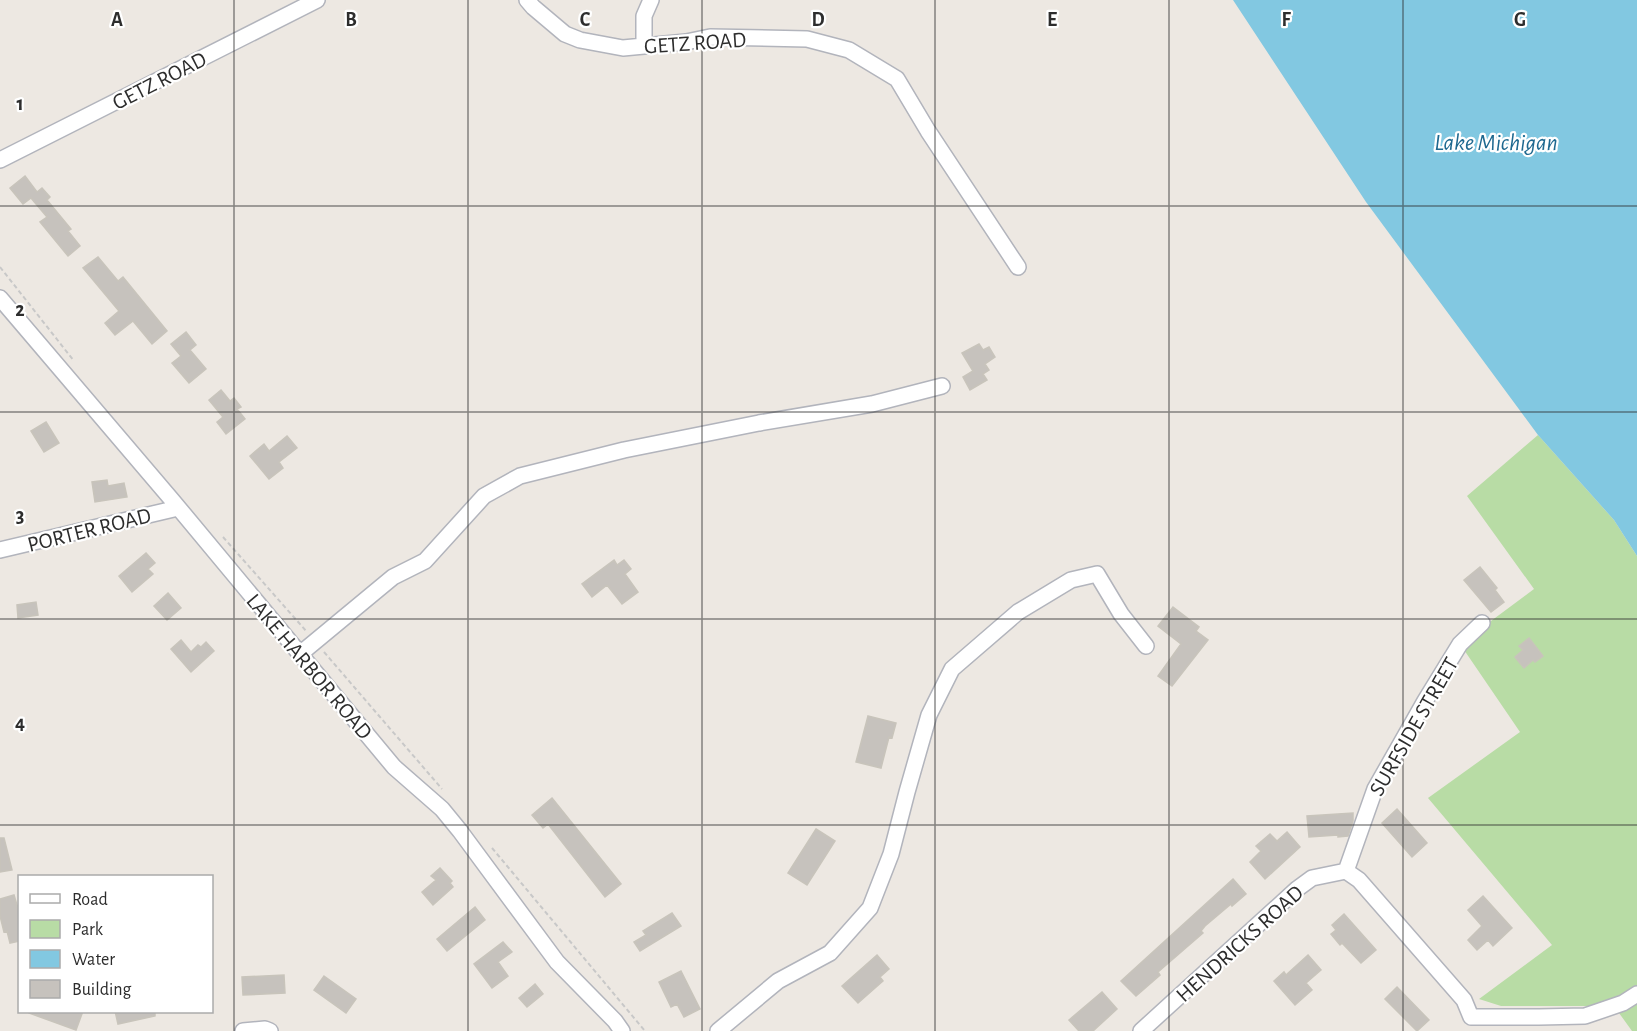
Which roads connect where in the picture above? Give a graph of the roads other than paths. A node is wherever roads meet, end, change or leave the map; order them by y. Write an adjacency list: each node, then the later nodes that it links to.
1 (528, 0): 4 (street, GETZ ROAD)
2 (651, 0): 4 (street)
3 (312, 1): 5 (street, GETZ ROAD)
4 (644, 46): 6 (street, GETZ ROAD)
5 (0, 160)
6 (1018, 267)
7 (0, 298): 9 (street, LAKE HARBOR ROAD)
8 (942, 386): 13 (street)
9 (178, 508): 10 (street, PORTER ROAD); 13 (street, LAKE HARBOR ROAD)
10 (0, 550)
11 (1482, 623): 14 (street, SURFSIDE STREET)
12 (1146, 646): 20 (street)
13 (300, 654): 19 (street, LAKE HARBOR ROAD)
14 (1346, 871): 16 (street); 21 (street, HENDRICKS ROAD)
15 (1637, 994): 16 (street)
16 (1468, 1024)
17 (243, 1031): 18 (street)
18 (270, 1031)
19 (622, 1031)
20 (718, 1031)
21 (1141, 1031)

